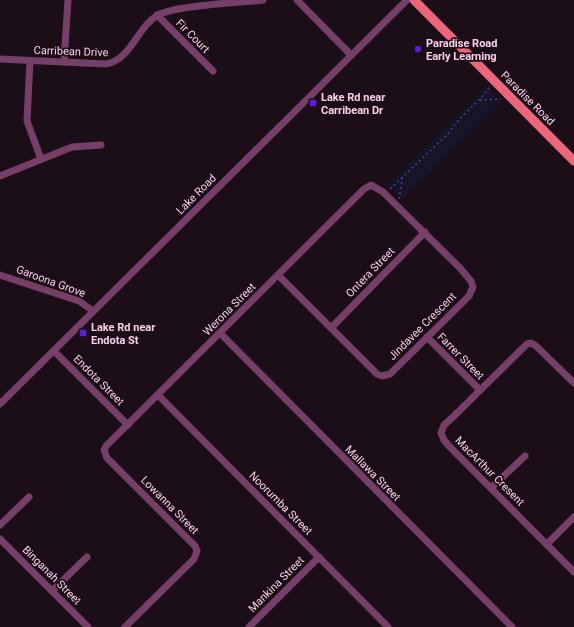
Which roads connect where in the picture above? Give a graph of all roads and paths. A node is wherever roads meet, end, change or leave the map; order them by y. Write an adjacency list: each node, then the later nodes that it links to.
1 (68, 0): 10 (street)
2 (263, 0): 6 (street)
3 (297, 0): 7 (street)
4 (407, 0): 7 (street, Lake Road)
5 (414, 0): 17 (main road, Paradise Road)
6 (158, 15): 10 (street, Carribean Drive); 11 (street, Fir Court)
7 (351, 55): 26 (street, Lake Road)
8 (0, 59): 9 (street, Carribean Drive)
9 (30, 60): 10 (street, Carribean Drive); 16 (street)
10 (64, 62)
11 (212, 71)
12 (489, 88): 13 (path)
13 (480, 100): 14 (path); 18 (path)
14 (501, 100)
15 (101, 145): 16 (street)
16 (41, 159): 19 (street)
17 (574, 161)
18 (403, 175): 21 (path); 22 (path)
19 (0, 176)
20 (371, 185): 23 (street, Jindavee Crescent); 25 (street, Werona Street)
21 (390, 189)
22 (399, 199)
23 (425, 232): 27 (street, Ontera Street); 29 (street, Jindavee Crescent)
24 (0, 275): 26 (street, Garoona Grove)
25 (278, 275): 27 (street, Jindavee Crescent); 28 (street, Werona Street)
26 (93, 311): 30 (street, Lake Road)
27 (331, 328): 29 (street, Jindavee Crescent)
28 (220, 333): 33 (street, Werona Street); 52 (street, Mallawa Street)
29 (427, 337): 32 (street, Farrer Street)
30 (54, 351): 34 (street, Lake Road); 35 (street, Endota Street)
31 (574, 383): 32 (street, MacArthur Cresent)
32 (480, 390): 38 (street, MacArthur Cresent)
33 (158, 395): 35 (street, Werona Street); 45 (street, Noorumba Street)
34 (0, 404)
35 (128, 425): 36 (street, Werona Street)
36 (104, 450): 50 (street, Lowanna Street)
37 (525, 456): 38 (street)
38 (491, 488): 43 (street, MacArthur Cresent)
39 (29, 497): 41 (street)
40 (574, 517): 43 (street)
41 (0, 525)
42 (0, 539): 47 (street, Binganah Street)
43 (547, 544): 46 (street, MacArthur Cresent)
44 (87, 556): 47 (street)
45 (319, 557): 48 (street, Noorumba Street); 51 (street, Mankina Street)
46 (574, 572)
47 (52, 591): 49 (street, Binganah Street)
48 (383, 625)
49 (88, 627)
50 (125, 627)
51 (249, 627)
52 (512, 627)

